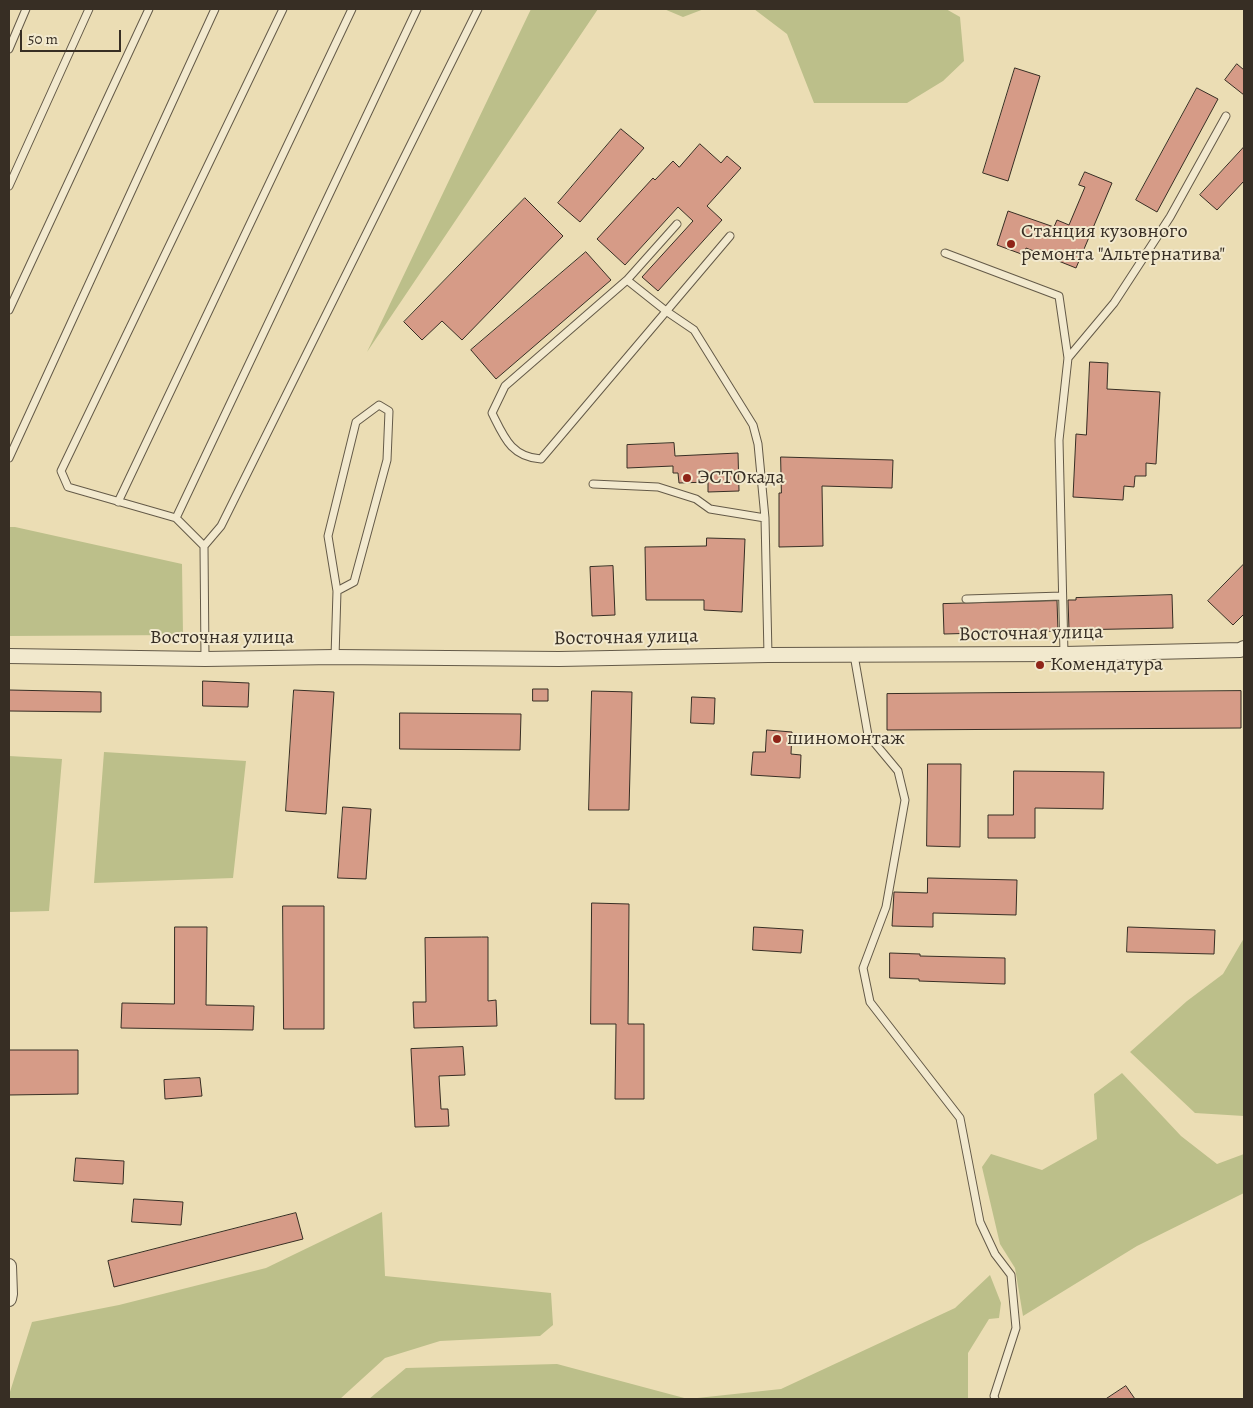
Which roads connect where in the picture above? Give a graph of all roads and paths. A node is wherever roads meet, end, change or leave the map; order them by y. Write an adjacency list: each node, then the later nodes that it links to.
1 (26, 9): 9 (lane)
2 (88, 9): 11 (lane)
3 (150, 9): 16 (lane)
4 (215, 9): 19 (lane)
5 (283, 9): 21 (lane)
6 (352, 9): 21 (lane)
7 (417, 9): 22 (lane)
8 (478, 9): 24 (lane)
9 (9, 49)
10 (1226, 116): 18 (lane)
11 (9, 186)
12 (677, 224): 15 (lane)
13 (730, 236): 17 (lane)
14 (945, 253): 18 (lane)
15 (628, 280): 17 (lane); 17 (lane)
16 (9, 310)
17 (666, 311): 23 (lane)
18 (1068, 358): 26 (lane)
19 (9, 458)
20 (593, 484): 23 (lane)
21 (118, 502): 22 (lane)
22 (176, 518): 24 (lane)
23 (765, 518): 30 (lane)
24 (204, 546): 34 (lane)
25 (337, 591): 25 (lane); 33 (lane)
26 (1062, 596): 27 (lane); 29 (lane)
27 (966, 599)
28 (1244, 648): 29 (street, Восточная улица)
29 (1064, 654): 31 (street, Восточная улица)
30 (768, 655): 31 (street, Восточная улица); 33 (street, Восточная улица)
31 (854, 655): 37 (lane)
32 (9, 656): 34 (street, Восточная улица)
33 (335, 658): 34 (street, Восточная улица)
34 (205, 659)
35 (9, 1266): 36 (street)
36 (9, 1299)
37 (995, 1399)

